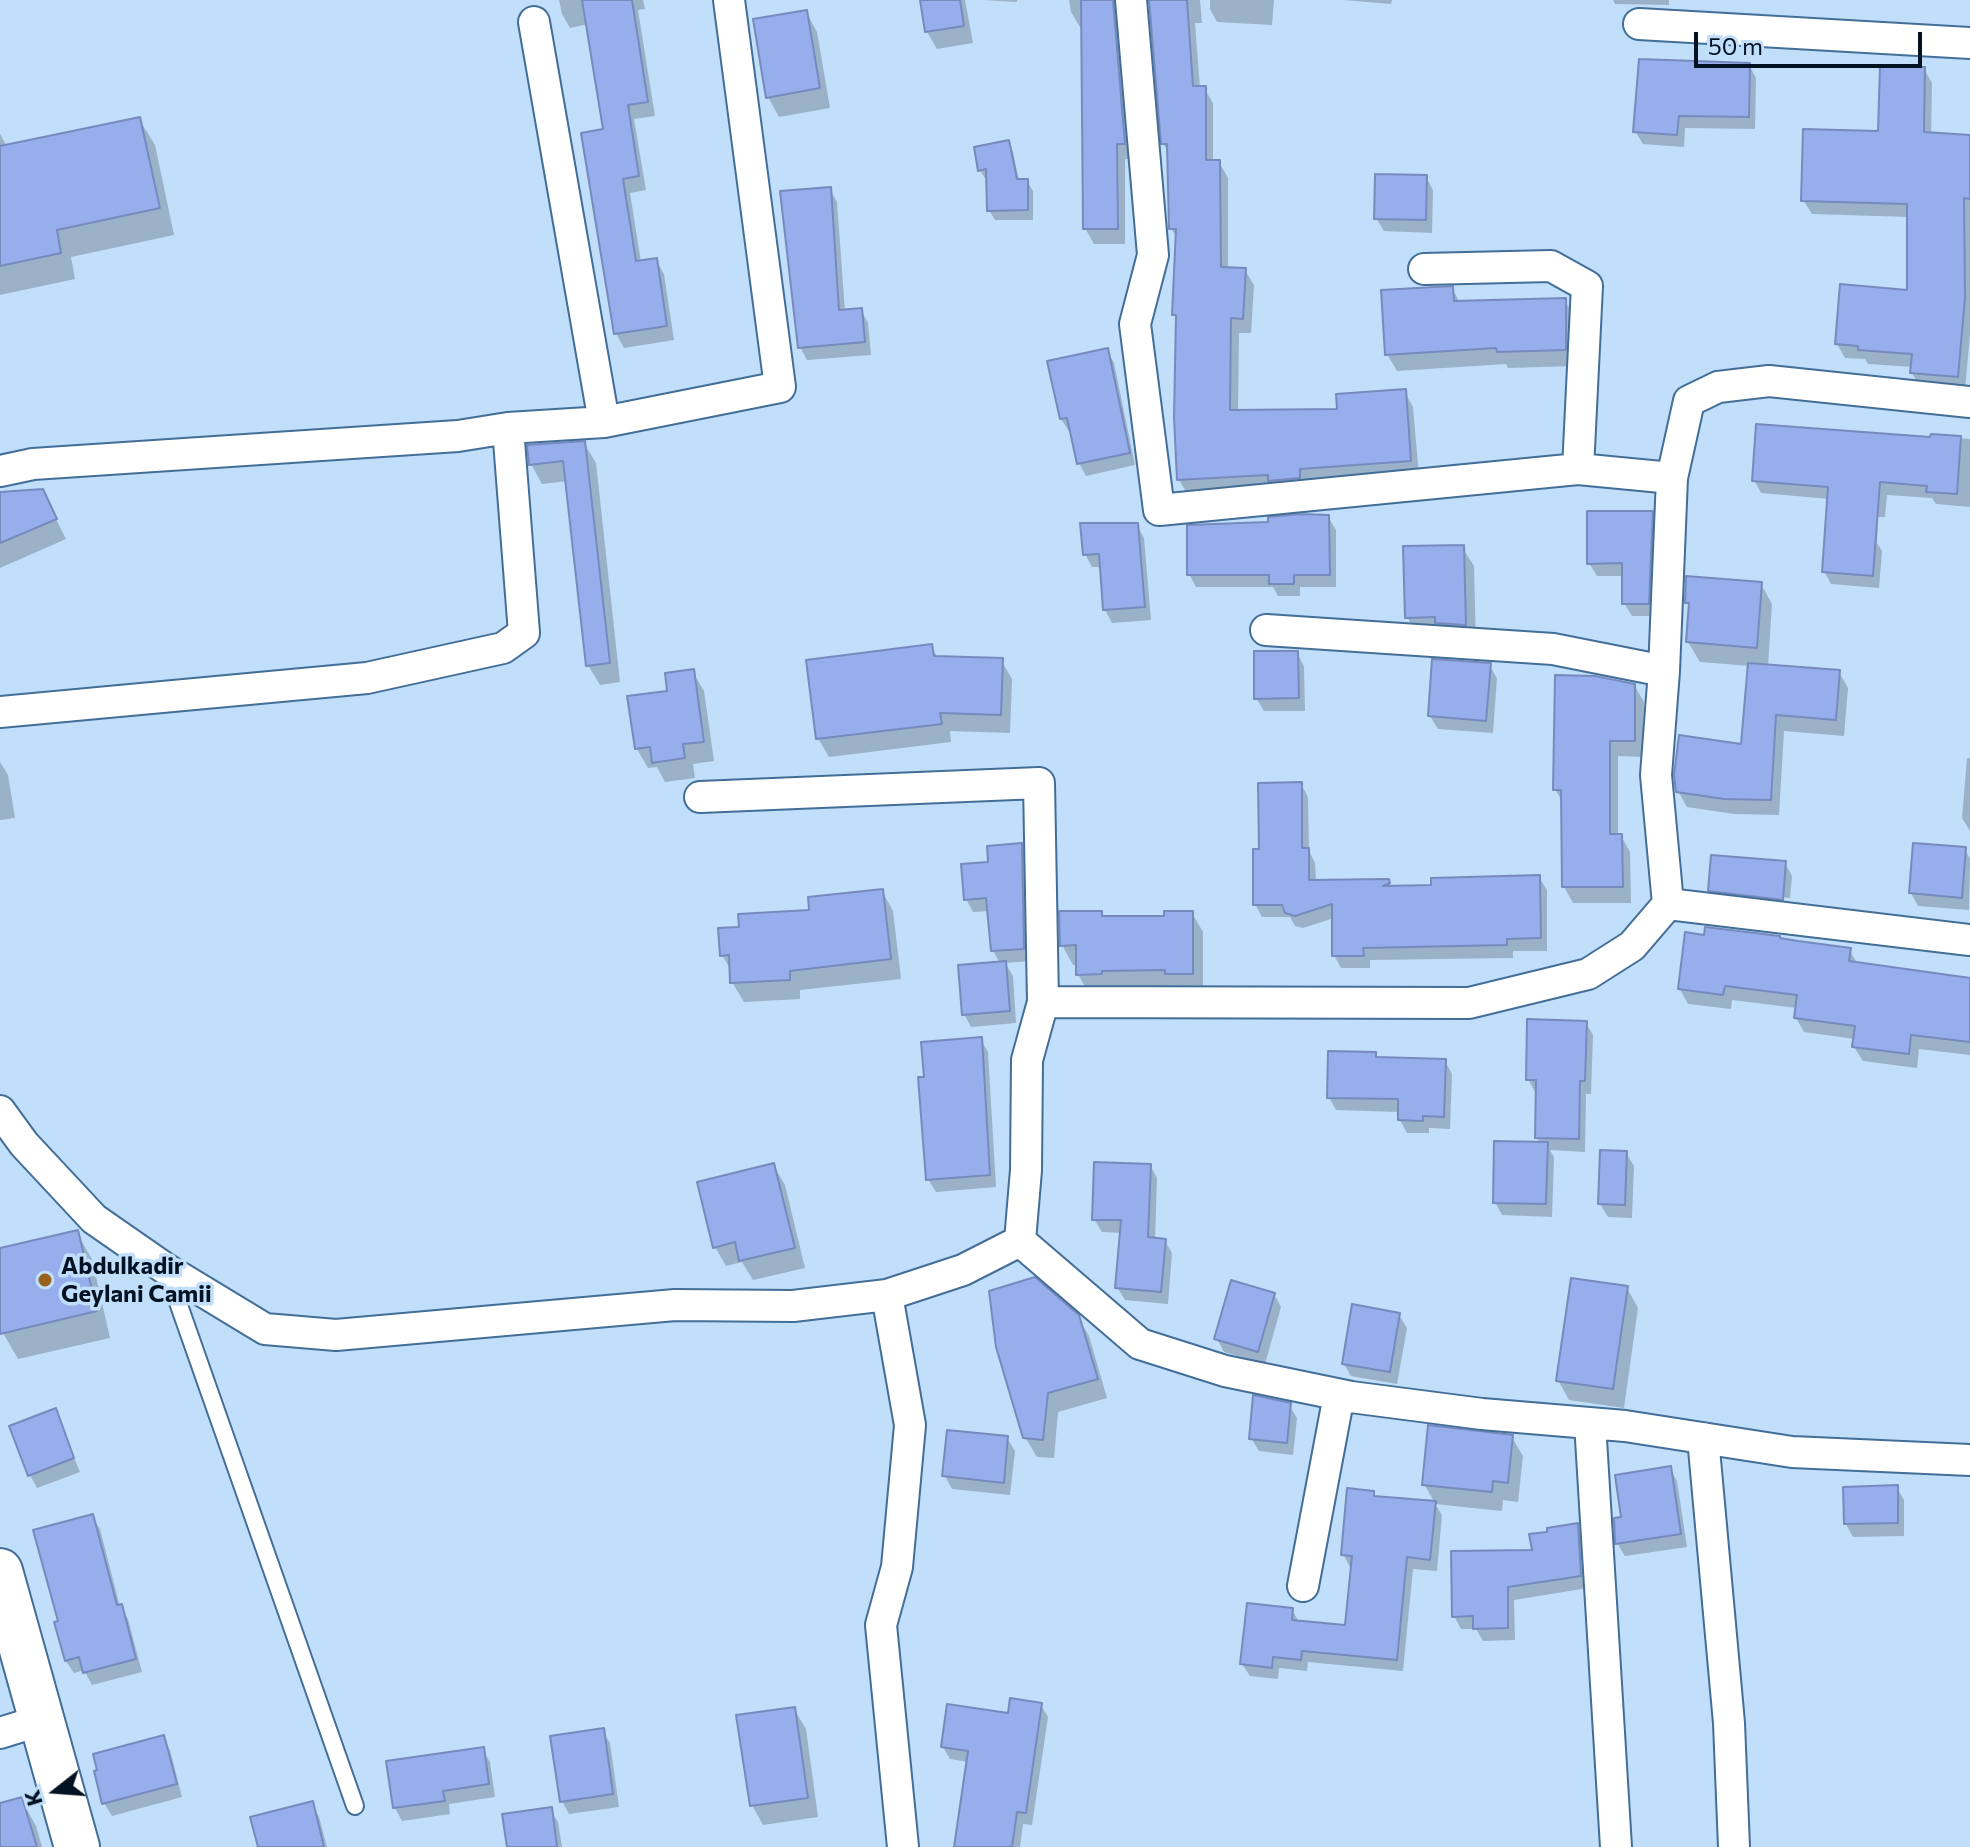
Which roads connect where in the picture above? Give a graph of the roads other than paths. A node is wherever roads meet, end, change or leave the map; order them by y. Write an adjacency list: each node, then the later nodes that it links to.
1 (729, 0): 8 (street)
2 (1131, 0): 10 (street)
3 (534, 22): 8 (street)
4 (1639, 24): 5 (street)
5 (1970, 43)
6 (1424, 269): 10 (street)
7 (1970, 402): 12 (street)
8 (604, 422): 9 (street)
9 (508, 428): 11 (street); 15 (street)
10 (1578, 469): 12 (street)
11 (0, 471)
12 (1672, 478): 14 (street)
13 (1266, 630): 14 (street)
14 (1664, 671): 17 (street)
15 (0, 712)
16 (700, 797): 19 (street)
17 (1668, 904): 18 (street); 19 (street)
18 (1970, 940)
19 (1043, 1002): 21 (street)
20 (0, 1111): 22 (street)
21 (1020, 1241): 23 (street); 24 (street)
22 (166, 1269): 23 (street); 32 (lane)
23 (887, 1295): 34 (street)
24 (1339, 1395): 25 (street); 29 (street)
25 (1590, 1423): 26 (street); 35 (street)
26 (1703, 1438): 27 (street); 36 (street)
27 (1970, 1460)
28 (0, 1571): 30 (street)
29 (1303, 1586)
30 (42, 1720): 31 (street); 33 (street)
31 (0, 1733)
32 (355, 1806)
33 (77, 1847)
34 (903, 1847)
35 (1616, 1847)
36 (1734, 1847)

